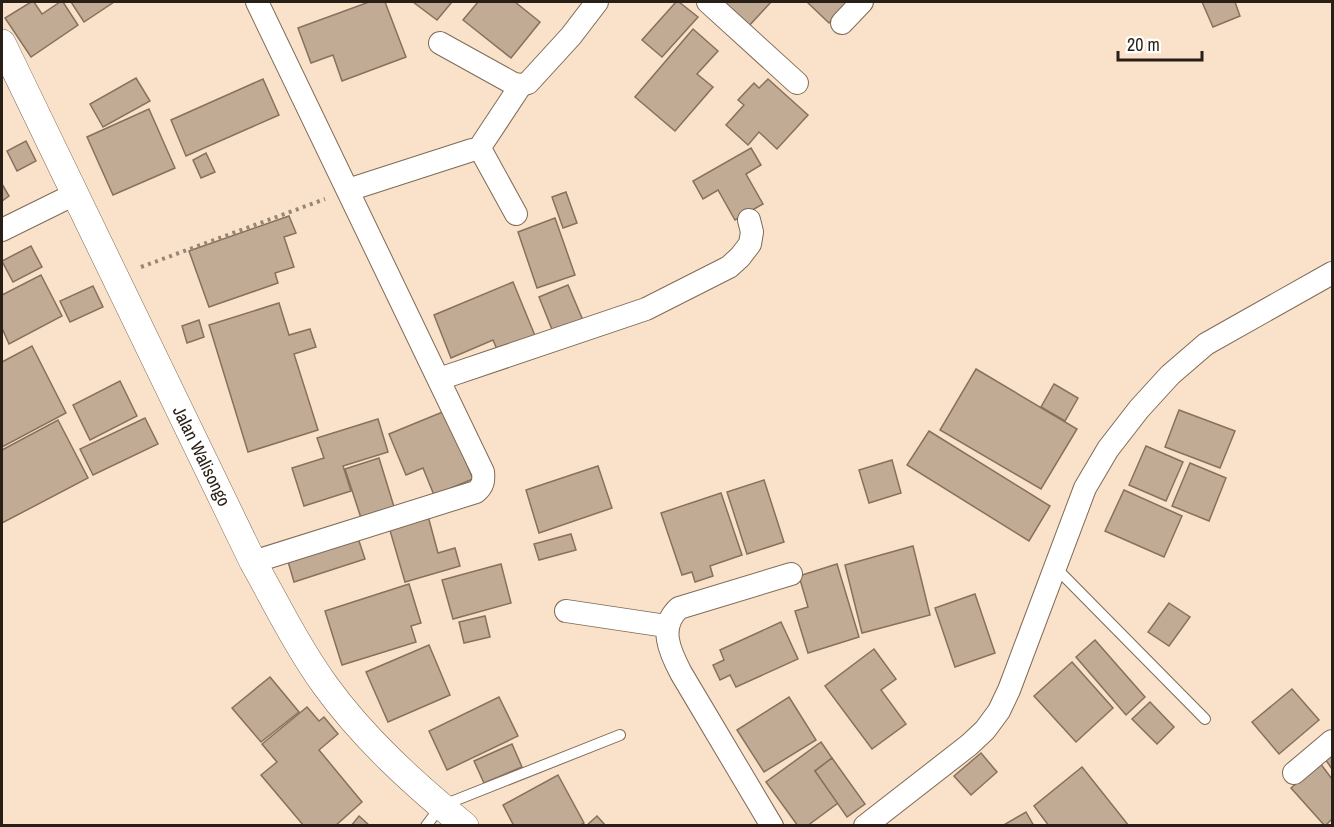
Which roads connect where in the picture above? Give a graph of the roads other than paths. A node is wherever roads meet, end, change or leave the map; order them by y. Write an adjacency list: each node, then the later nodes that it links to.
1 (257, 2): 11 (street)
2 (597, 2): 9 (street)
3 (708, 2): 8 (street)
4 (862, 2): 5 (street)
5 (842, 23)
6 (440, 43): 9 (street)
7 (2, 44): 12 (street, Jalan Walisongo)
8 (797, 83)
9 (521, 85): 10 (street)
10 (478, 150): 11 (street); 13 (street)
11 (348, 190): 17 (street)
12 (75, 194): 15 (street); 18 (street, Jalan Walisongo)
13 (516, 214)
14 (749, 219): 17 (street)
15 (2, 230)
16 (1332, 273): 19 (street)
17 (439, 379): 18 (street)
18 (253, 562): 27 (street, Jalan Walisongo)
19 (1055, 568): 23 (lane); 30 (street)
20 (790, 574): 22 (street)
21 (566, 611): 22 (street)
22 (666, 626): 29 (street)
23 (1205, 719)
24 (620, 735): 27 (lane)
25 (1332, 741): 26 (street)
26 (1294, 773)
27 (434, 816): 28 (street, Jalan Walisongo)
28 (465, 825)
29 (772, 825)
30 (865, 825)

